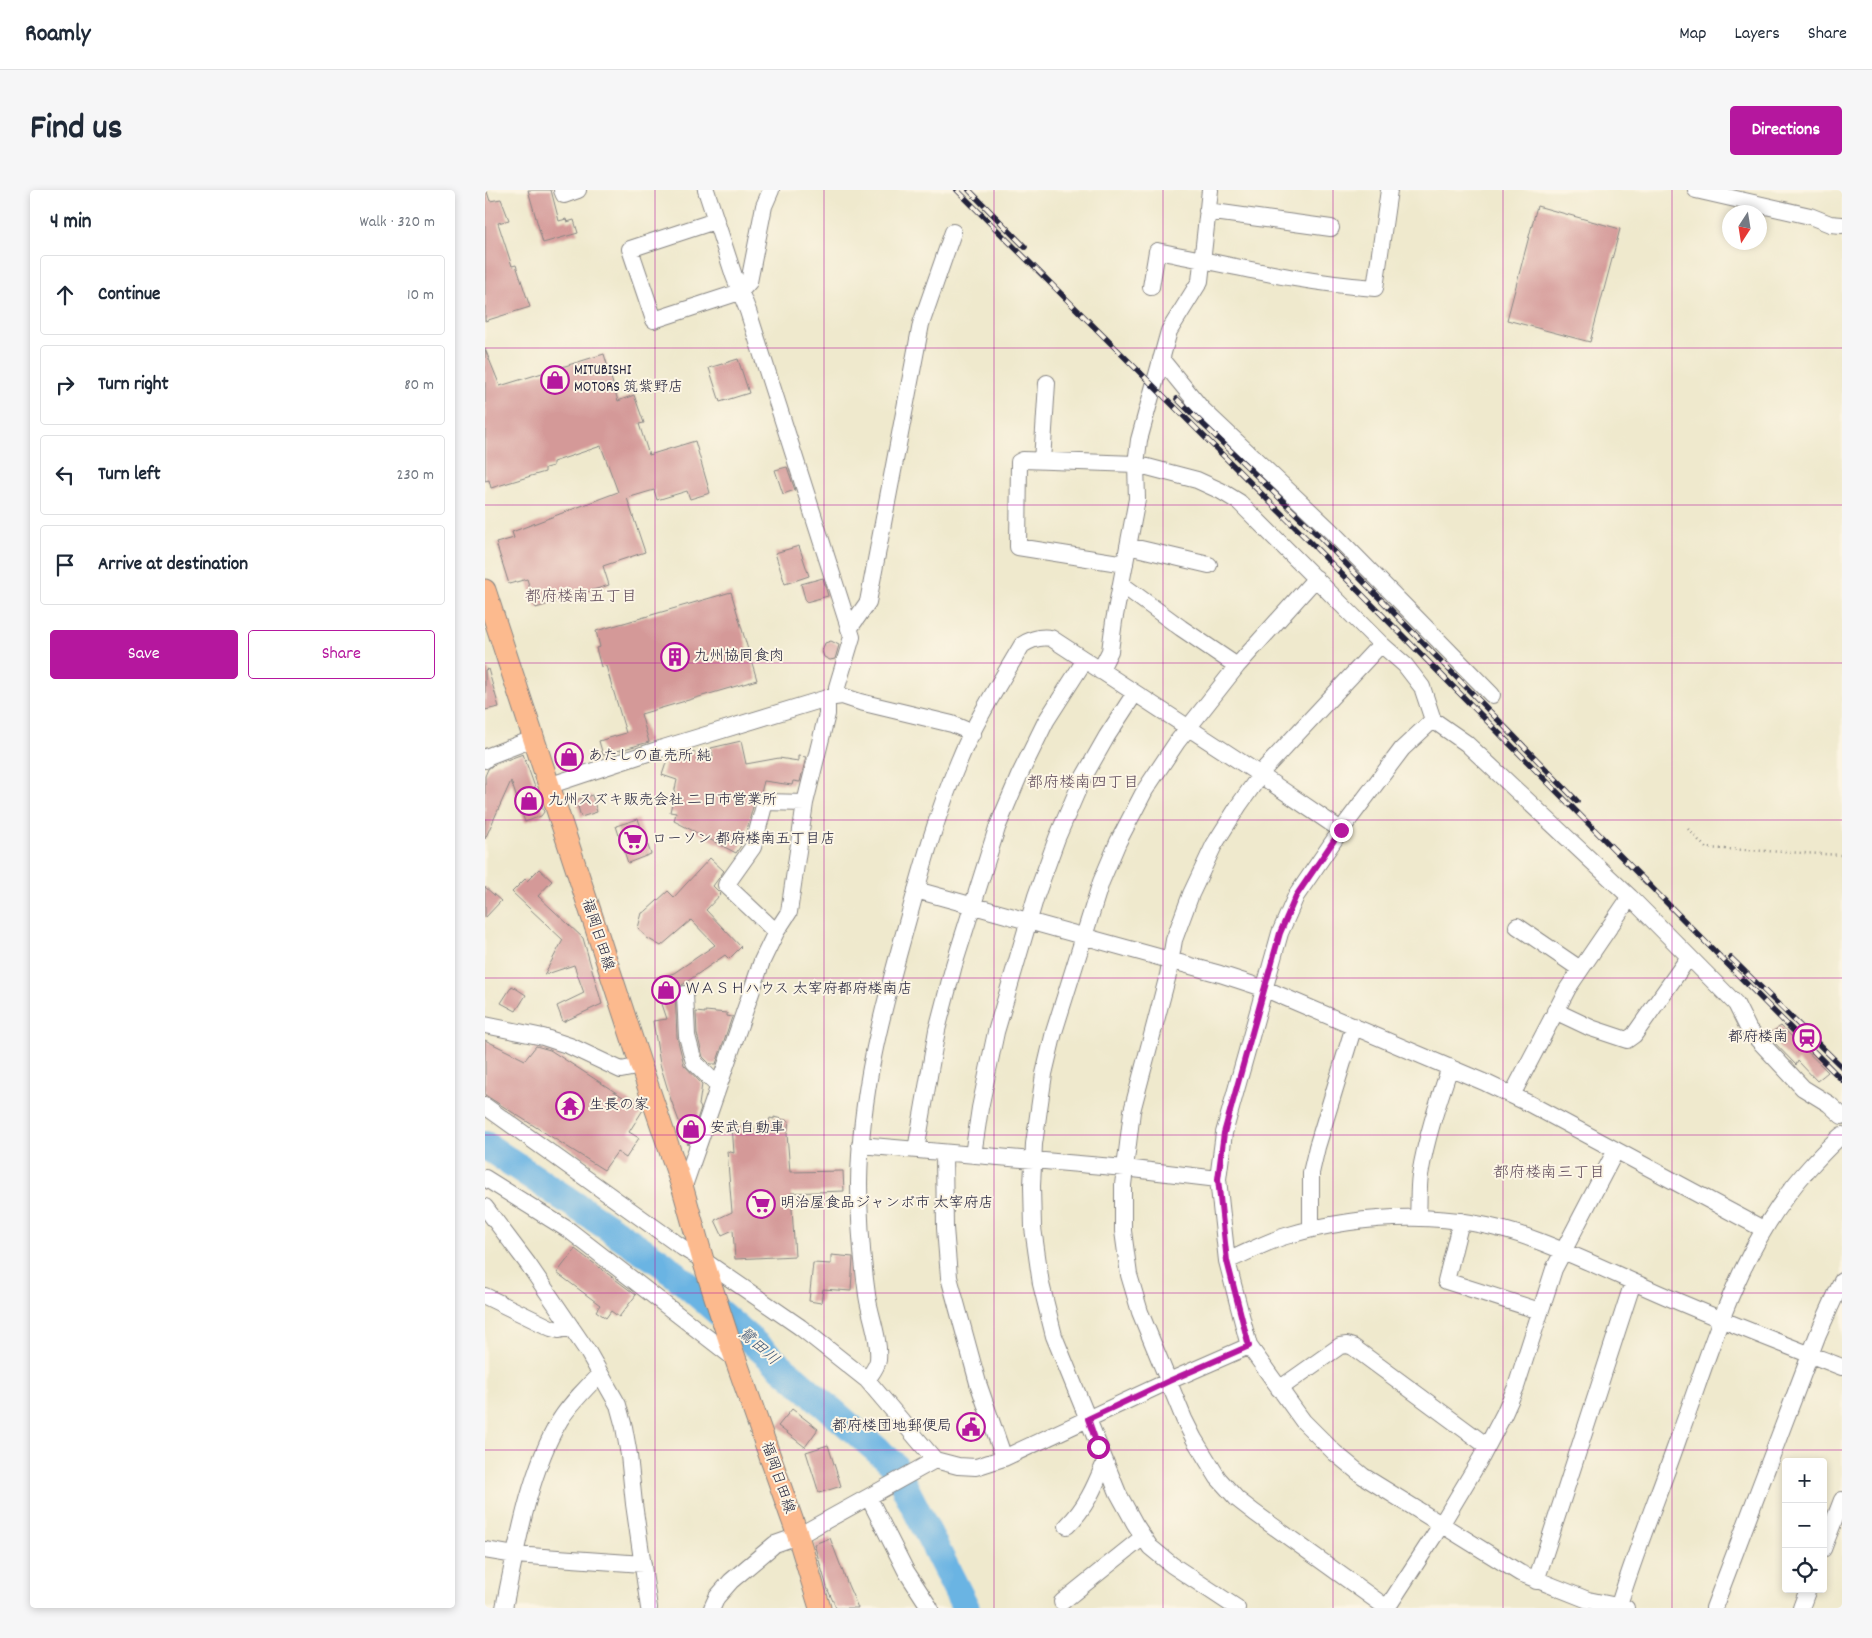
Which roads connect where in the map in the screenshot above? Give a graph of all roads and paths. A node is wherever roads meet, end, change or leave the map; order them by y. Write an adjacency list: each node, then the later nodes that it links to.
1 (562, 190): 2 (street)
2 (578, 190)
3 (705, 190): 9 (street)
4 (771, 190): 15 (street)
5 (1210, 190): 8 (street)
6 (1389, 190): 13 (street)
7 (1696, 190): 10 (street)
8 (1207, 211): 11 (street); 13 (street)
9 (715, 220): 15 (street); 15 (street)
10 (1842, 225)
11 (1331, 228)
12 (953, 232): 26 (street)
13 (1203, 260): 14 (street); 16 (street)
14 (1151, 287)
15 (740, 292): 26 (street)
16 (1161, 359): 19 (street); 32 (street)
17 (1047, 383): 18 (street)
18 (1042, 461): 19 (street); 21 (street)
19 (1136, 464): 20 (street); 23 (street)
20 (1128, 546): 21 (street); 22 (street)
21 (1125, 564): 24 (street)
22 (1209, 565)
23 (1316, 578): 27 (street); 29 (street)
24 (1121, 584): 29 (street); 30 (street)
25 (485, 590): 37 (main road, 福岡日田線)
26 (849, 629): 33 (street)
27 (1381, 644): 34 (street); 39 (street)
28 (1085, 660): 30 (street); 36 (street); 47 (street)
29 (1237, 666): 35 (street)
30 (1100, 671): 31 (street)
31 (1135, 693): 35 (street); 48 (street)
32 (1492, 695)
33 (832, 697): 36 (street); 40 (street); 41 (street)
34 (1433, 720): 43 (street); 46 (street)
35 (1189, 728): 39 (street); 51 (street)
36 (973, 733): 45 (street)
37 (533, 739): 38 (street); 40 (main road, 福岡日田線)
38 (485, 760)
39 (1261, 775): 43 (street); 53 (street)
40 (548, 786): 60 (main road, 福岡日田線)
41 (805, 804): 50 (street); 50 (street)
42 (1688, 829): 44 (path)
43 (1341, 830): 55 (street)
44 (1842, 855)
45 (916, 890): 47 (street); 67 (street)
46 (1631, 897): 52 (street); 54 (street)
47 (973, 906): 48 (street); 68 (street)
48 (1028, 921): 51 (street); 71 (street)
49 (1517, 926): 54 (street)
50 (776, 932): 62 (street)
51 (1083, 936): 53 (street); 72 (street)
52 (1689, 957): 57 (street); 65 (street)
53 (1170, 960): 55 (street); 73 (street)
54 (1581, 969): 57 (street)
55 (1263, 988): 59 (street); 75 (street)
56 (685, 994): 62 (street)
57 (1555, 1011): 63 (street)
58 (485, 1025): 60 (street)
59 (1354, 1026): 61 (street); 80 (street)
60 (641, 1066): 76 (main road, 福岡日田線)
61 (1450, 1067): 63 (street); 78 (street)
62 (717, 1085): 76 (street)
63 (1512, 1095): 69 (street)
64 (485, 1106): 83 (street)
65 (1842, 1116)
66 (1842, 1135): 81 (street)
67 (860, 1145): 68 (street); 96 (street)
68 (916, 1150): 70 (street)
69 (1616, 1150): 81 (street); 82 (street)
70 (944, 1153): 71 (street); 101 (street)
71 (973, 1155): 72 (street)
72 (1033, 1161): 73 (street); 99 (street)
73 (1125, 1168): 75 (street); 97 (street)
74 (485, 1178): 92 (street)
75 (1218, 1179): 84 (street)
76 (683, 1188): 83 (main road, 福岡日田線)
77 (485, 1207): 90 (street)
78 (1418, 1218): 79 (street); 80 (street)
79 (1461, 1221): 82 (street); 88 (street)
80 (1311, 1229): 84 (street)
81 (1763, 1229): 89 (street)
82 (1563, 1252): 86 (street); 88 (street)
83 (703, 1260): 92 (main road, 福岡日田線); 96 (street)
84 (1227, 1261): 91 (street)
85 (1842, 1281): 93 (street)
86 (1633, 1282): 89 (street); 114 (street)
87 (485, 1296): 90 (street)
88 (1540, 1311): 100 (street)
89 (1721, 1320): 93 (street); 124 (street)
90 (571, 1327): 95 (street)
91 (1249, 1346): 97 (street); 98 (street)
92 (734, 1354): 108 (main road, 福岡日田線)
93 (1810, 1354): 94 (street); 125 (street)
94 (1842, 1367)
95 (600, 1374): 112 (street); 113 (street)
96 (867, 1380): 102 (street)
97 (1169, 1381): 99 (street); 123 (street)
98 (1279, 1389): 100 (street); 106 (street)
99 (1088, 1419): 101 (street); 103 (street)
100 (1487, 1446): 106 (street)
101 (1003, 1458): 102 (street)
102 (935, 1460): 104 (street)
103 (1105, 1462): 107 (street); 109 (street)
104 (873, 1496): 108 (street); 121 (street)
105 (1842, 1500): 110 (street)
106 (1441, 1525): 114 (street); 123 (street)
107 (1067, 1526)
108 (798, 1536): 119 (street); 120 (main road, 福岡日田線)
109 (1143, 1537): 116 (street); 122 (street)
110 (1823, 1548)
111 (485, 1550): 112 (street)
112 (515, 1554): 113 (street); 117 (street)
113 (643, 1564): 118 (street)
114 (1536, 1581): 124 (street)
115 (1807, 1593): 126 (street)
116 (1061, 1602)
117 (504, 1608)
118 (649, 1608)
119 (712, 1608)
120 (820, 1608)
121 (930, 1608)
122 (1237, 1608)
123 (1387, 1608)
124 (1621, 1608)
125 (1714, 1608)
126 (1801, 1608)

